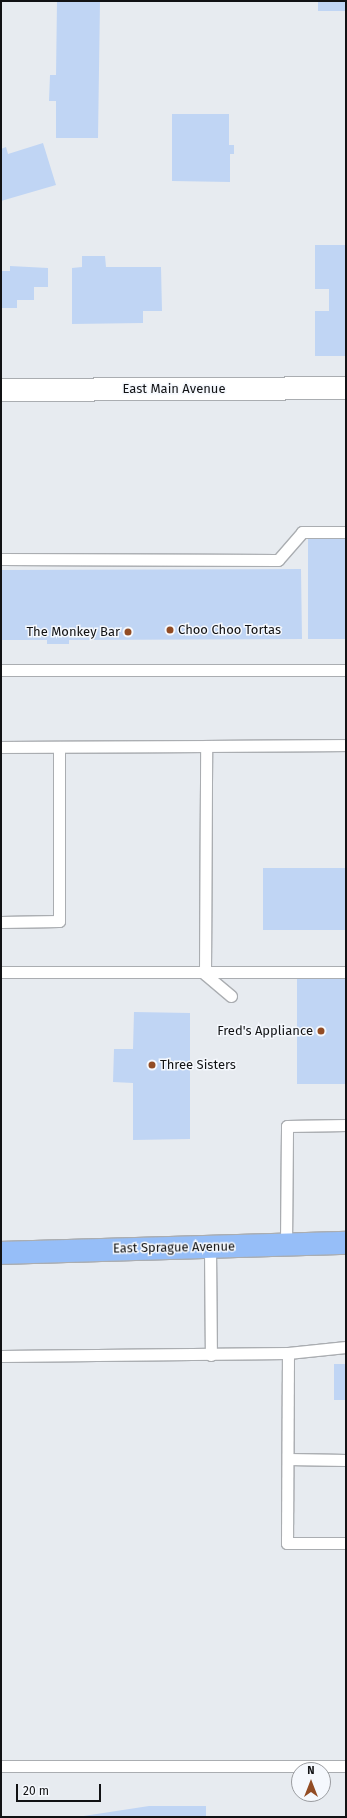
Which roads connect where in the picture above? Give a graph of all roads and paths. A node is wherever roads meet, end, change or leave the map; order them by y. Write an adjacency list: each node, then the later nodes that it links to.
1 (346, 388): 2 (street, East Main Avenue)
2 (1, 390)
3 (346, 532): 4 (lane)
4 (1, 559)
5 (1, 670): 6 (lane)
6 (346, 670)
7 (206, 746): 8 (lane); 10 (lane); 14 (lane)
8 (346, 746)
9 (1, 747): 10 (lane)
10 (58, 747): 11 (lane)
11 (1, 922)
12 (1, 972): 14 (lane)
13 (346, 972): 14 (lane)
14 (205, 974): 15 (lane)
15 (231, 996)
16 (346, 1125): 18 (lane)
17 (346, 1242): 18 (main road, East Sprague Avenue)
18 (286, 1245): 19 (main road, East Sprague Avenue)
19 (210, 1248): 20 (main road, East Sprague Avenue); 23 (lane)
20 (1, 1253)
21 (346, 1347): 22 (lane)
22 (288, 1353): 23 (lane); 25 (lane)
23 (211, 1355): 24 (lane)
24 (1, 1356)
25 (288, 1459): 26 (lane); 27 (lane)
26 (346, 1460)
27 (346, 1543)
28 (1, 1766): 29 (lane)
29 (346, 1766)

